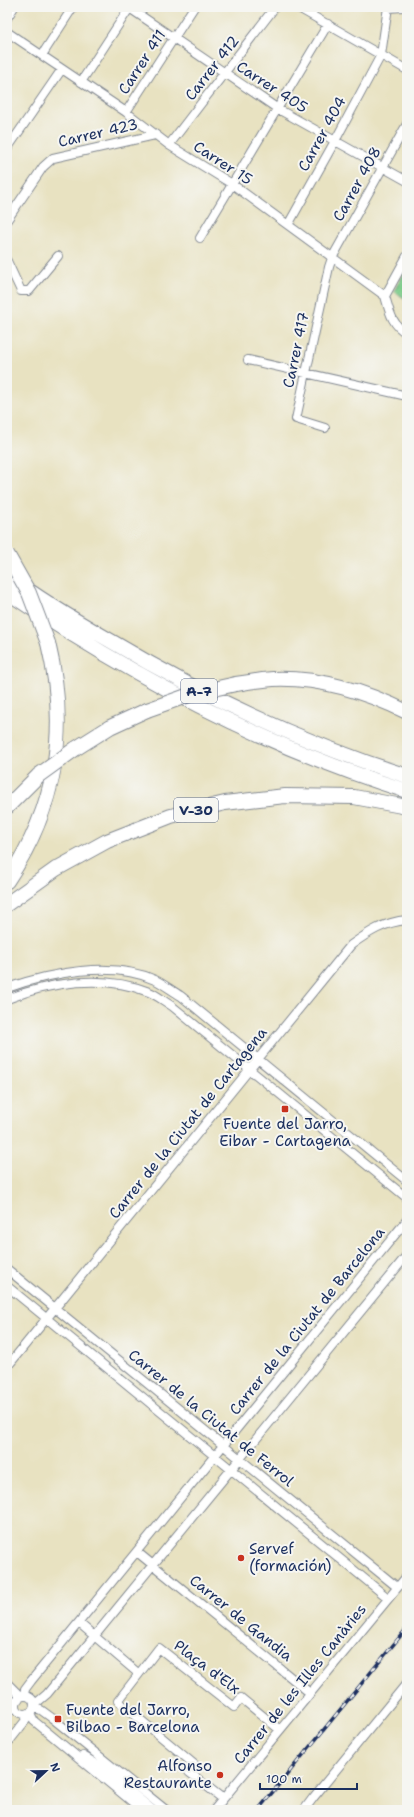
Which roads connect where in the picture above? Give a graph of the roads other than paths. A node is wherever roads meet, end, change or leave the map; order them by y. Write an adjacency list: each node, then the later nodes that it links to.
1 (14, 7): 9 (street)
2 (73, 7): 13 (street)
3 (130, 7): 12 (street, Carrer 405); 18 (street)
4 (194, 7): 12 (street, Carrer 411)
5 (275, 7): 17 (street, Carrer 412)
6 (297, 7): 10 (street)
7 (403, 7): 8 (street)
8 (388, 8): 14 (street, Carrer 404)
9 (7, 18)
10 (328, 24): 14 (street); 19 (street)
11 (7, 32): 13 (street, Carrer 15)
12 (174, 38): 17 (street, Carrer 405); 20 (street, Carrer 411)
13 (42, 55): 15 (street, Carrer 15)
14 (380, 55): 16 (street); 23 (street, Carrer 404)
15 (62, 69): 18 (street, Carrer 15); 25 (street)
16 (407, 70)
17 (225, 73): 19 (street, Carrer 405); 24 (street, Carrer 412)
18 (81, 82): 20 (street, Carrer 15)
19 (278, 109): 23 (street, Carrer 405); 28 (street)
20 (126, 112): 22 (street, Carrer 15)
21 (407, 124): 26 (street, Carrer 408)
22 (154, 135): 24 (street, Carrer 15); 29 (street, Carrer 423)
23 (335, 141): 26 (street, Carrer 405); 30 (street, Carrer 404)
24 (170, 145): 28 (street, Carrer 15)
25 (7, 149)
26 (382, 167): 27 (street, Carrer 405); 34 (street, Carrer 408)
27 (407, 181)
28 (232, 184): 30 (street, Carrer 15); 31 (street)
29 (7, 220)
30 (288, 225): 34 (street, Carrer 15)
31 (200, 238)
32 (58, 256): 35 (street)
33 (407, 256): 36 (street)
34 (332, 258): 36 (street, Carrer 15); 39 (street, Carrer 417)
35 (7, 261)
36 (385, 296): 37 (street)
37 (407, 332)
38 (248, 360): 39 (street)
39 (306, 372): 40 (street); 41 (street, Carrer 417)
40 (407, 396)
41 (325, 428)
42 (7, 554): 50 (highway, bridge)
43 (7, 575): 46 (highway, A-7)
44 (7, 592): 47 (highway, A-7)
45 (407, 712): 48 (highway, bridge)
46 (407, 776)
47 (407, 791)
48 (7, 807)
49 (407, 807): 51 (highway, V-30)
50 (7, 881)
51 (7, 904)
52 (407, 920): 55 (street, Carrer de la Ciutat de Cartagena)
53 (7, 988): 55 (street)
54 (7, 999): 56 (street)
55 (258, 1060): 56 (street, Carrer de la Ciutat de Cartagena); 57 (street)
56 (250, 1070): 58 (street); 63 (street, Carrer de la Ciutat de Cartagena)
57 (407, 1181)
58 (407, 1198)
59 (407, 1220): 66 (street, Carrer de la Ciutat de Barcelona)
60 (407, 1255): 68 (street)
61 (7, 1269): 63 (street, Carrer de la Ciutat de Ferrol)
62 (7, 1286): 64 (street, Carrer de la Ciutat de Ferrol)
63 (55, 1308): 64 (street, Carrer de la Ciutat de Cartagena); 66 (street, Carrer de la Ciutat de Ferrol)
64 (47, 1319): 65 (street, Carrer de la Ciutat de Cartagena); 67 (street, Carrer de la Ciutat de Ferrol)
65 (7, 1367)
66 (223, 1446): 67 (street, Carrer de la Ciutat de Barcelona); 68 (street, Carrer de la Ciutat de Ferrol)
67 (215, 1456): 69 (street, Carrer de la Ciutat de Ferrol); 70 (street, Carrer de la Ciutat de Barcelona)
68 (240, 1459): 69 (street); 73 (street, Carrer de la Ciutat de Ferrol)
69 (231, 1470): 71 (street); 74 (street, Carrer de la Ciutat de Ferrol)
70 (137, 1552): 71 (street); 75 (street, Carrer de la Ciutat de Barcelona)
71 (153, 1565): 76 (street); 80 (street, Carrer de Gandia)
72 (407, 1576): 73 (street, Carrer de les Illes Canàries)
73 (397, 1588): 74 (street, Carrer de les Illes Canàries)
74 (388, 1598): 80 (street, Carrer de les Illes Canàries)
75 (79, 1623): 76 (street); 81 (street, Carrer de la Ciutat de Barcelona)
76 (95, 1636): 77 (street); 84 (street)
77 (139, 1674): 87 (street, Plaça d'Elx); 91 (street, Plaça d'Elx)
78 (7, 1683): 81 (street)
79 (407, 1683): 96 (street)
80 (310, 1693): 87 (street, Carrer de les Illes Canàries)
81 (23, 1696): 83 (street, Carrer de la Ciutat de Barcelona); 84 (street)
82 (7, 1698): 83 (street)
83 (15, 1705): 84 (street); 85 (street)
84 (31, 1710): 86 (street); 88 (street); 89 (street)
85 (7, 1712)
86 (62, 1726): 90 (street); 94 (street)
87 (280, 1730): 91 (street, Carrer de les Illes Canàries)
88 (54, 1737): 90 (street); 92 (street)
89 (7, 1744)
90 (98, 1765): 93 (street)
91 (223, 1799): 95 (street, Carrer de les Illes Canàries)
92 (142, 1810)
93 (153, 1810)
94 (166, 1810)
95 (214, 1810)
96 (304, 1810)

